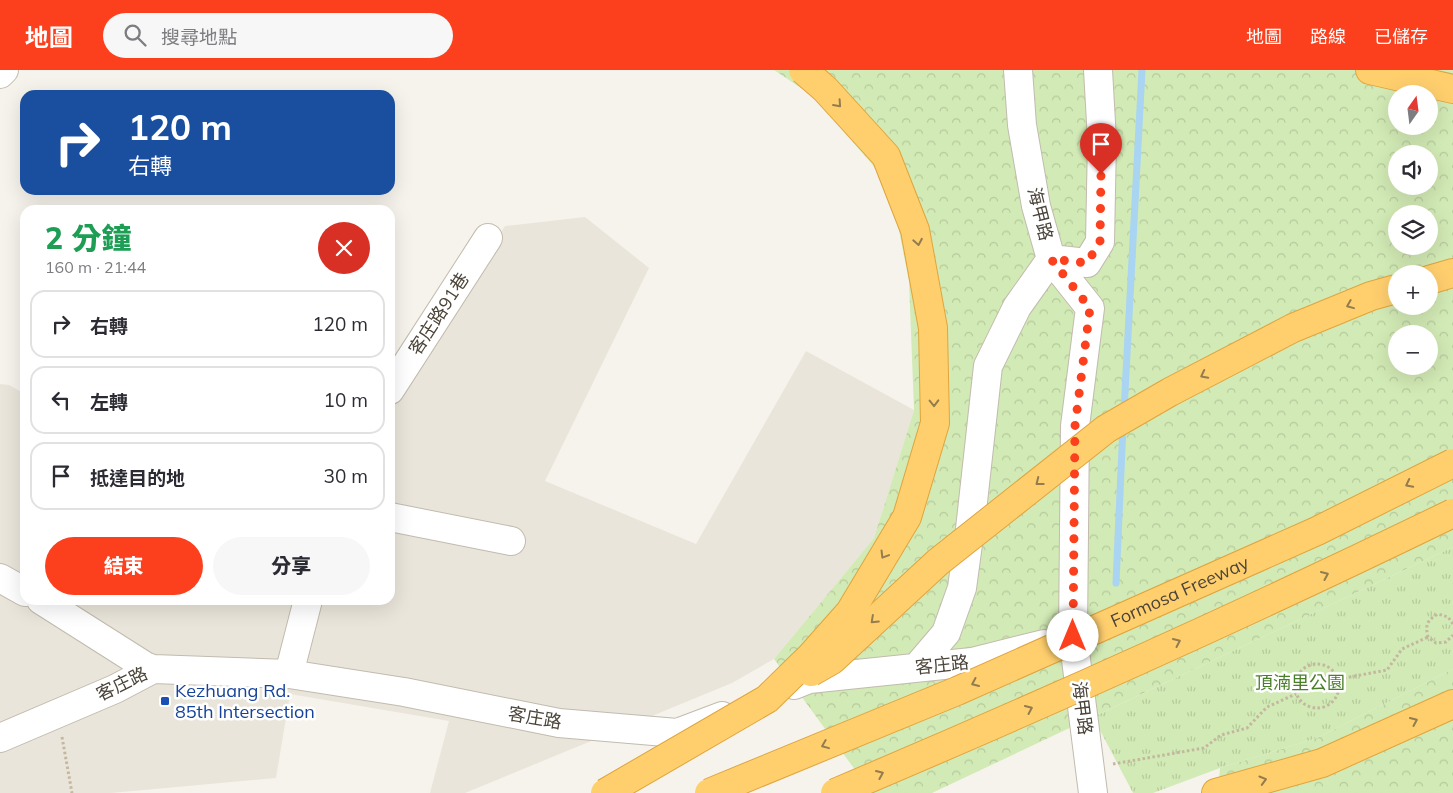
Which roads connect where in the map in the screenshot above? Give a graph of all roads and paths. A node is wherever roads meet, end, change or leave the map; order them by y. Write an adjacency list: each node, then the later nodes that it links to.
1 (4, 70): 6 (street)
2 (803, 70): 31 (highway, one-way to 31, bridge)
3 (1018, 70): 9 (street, 海甲路)
4 (1370, 70): 7 (highway)
5 (1095, 71): 9 (street)
6 (0, 74)
7 (1453, 90)
8 (488, 238): 13 (street, 客庄路91巷)
9 (1051, 259): 24 (street, 海甲路); 26 (street)
10 (1453, 273): 11 (highway)
11 (1438, 277)
12 (1388, 291): 31 (highway, one-way to 31, bridge)
13 (395, 382)
14 (1453, 462): 38 (highway, Formosa Freeway, one-way to 38, bridge)
15 (1453, 513): 39 (highway, one-way to 15, bridge)
16 (395, 518): 17 (street)
17 (511, 541)
18 (0, 578): 19 (street)
19 (20, 589)
20 (49, 605): 27 (street)
21 (307, 605): 28 (street)
22 (1453, 624): 25 (path)
23 (1453, 635): 25 (path)
24 (1073, 636): 26 (street, 客庄路); 35 (street, 海甲路)
25 (1428, 637): 29 (path)
26 (917, 668): 28 (street, 客庄路)
27 (153, 669): 28 (street, 客庄路); 33 (street, 客庄路)
28 (289, 674)
29 (1339, 679): 30 (path); 30 (path)
30 (1296, 694): 35 (path)
31 (767, 699): 37 (highway, bridge)
32 (1453, 704): 40 (highway, one-way to 32)
33 (57, 714): 34 (street, 客庄路); 36 (path)
34 (0, 738)
35 (1092, 781)
36 (72, 793)
37 (605, 793)
38 (709, 793)
39 (835, 793)
40 (1216, 793)

